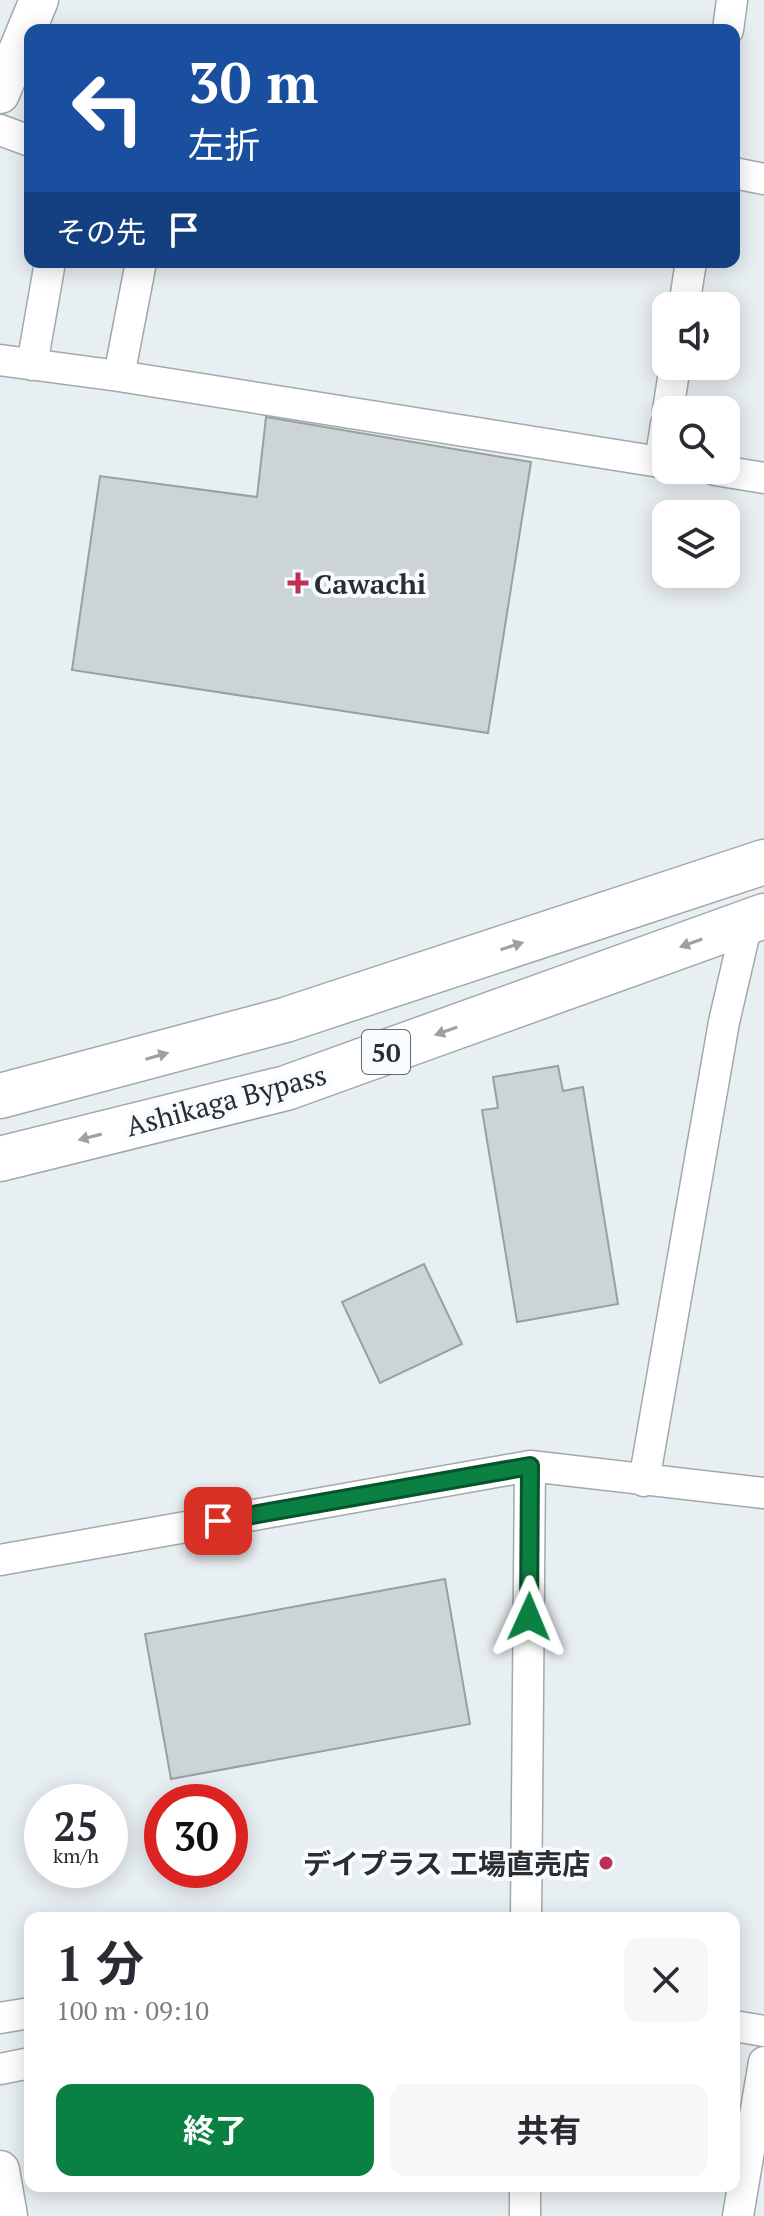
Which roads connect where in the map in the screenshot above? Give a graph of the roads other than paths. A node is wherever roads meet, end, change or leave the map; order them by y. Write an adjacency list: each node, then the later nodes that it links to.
1 (39, 0): 3 (street)
2 (732, 0): 4 (street)
3 (29, 24)
4 (729, 24)
5 (24, 36): 6 (street)
6 (0, 94)
7 (0, 130): 8 (street)
8 (24, 139)
9 (740, 174): 10 (street)
10 (764, 179)
11 (49, 268): 16 (street)
12 (140, 268): 17 (street)
13 (690, 268): 14 (street)
14 (686, 292)
15 (0, 360): 16 (street)
16 (32, 365): 17 (street)
17 (119, 376): 18 (street)
18 (652, 460)
19 (740, 474): 20 (street)
20 (764, 478)
21 (764, 862): 23 (highway, 50, one-way to 21)
22 (756, 920): 24 (highway, Ashikaga Bypass / 50, one-way to 24); 26 (street)
23 (0, 1096)
24 (0, 1159)
25 (530, 1466): 26 (street); 28 (street); 29 (street)
26 (644, 1481): 27 (street)
27 (764, 1493)
28 (0, 1560)
29 (526, 1912)
30 (24, 2014): 31 (street)
31 (0, 2018)
32 (740, 2027): 33 (street)
33 (764, 2031)
34 (764, 2062): 41 (street)
35 (24, 2064): 36 (street)
36 (0, 2069)
37 (0, 2170): 39 (street)
38 (525, 2192): 40 (street)
39 (8, 2216)
40 (525, 2216)
41 (738, 2216)

